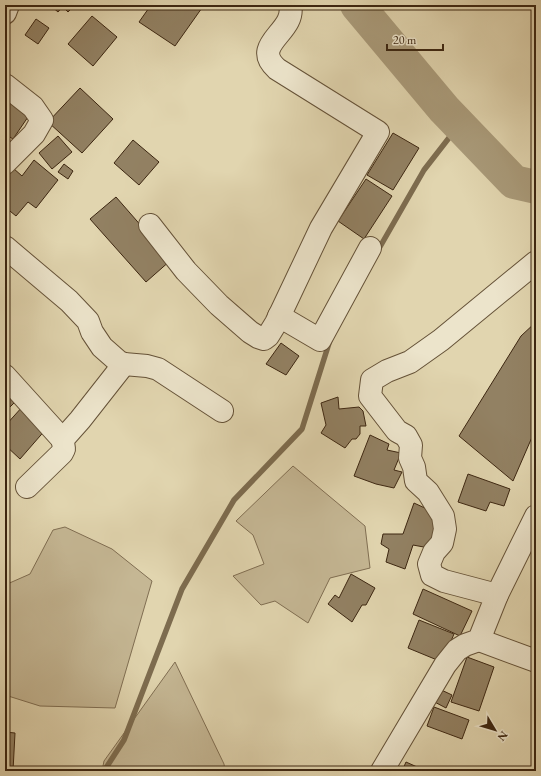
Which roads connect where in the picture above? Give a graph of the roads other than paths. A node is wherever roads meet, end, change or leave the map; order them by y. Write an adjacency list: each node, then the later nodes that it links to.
1 (8, 5): 3 (street)
2 (290, 5): 10 (street)
3 (5, 13)
4 (5, 85): 5 (street)
5 (5, 163)
6 (150, 225): 10 (street)
7 (5, 248): 11 (street)
8 (370, 248): 10 (street)
9 (536, 262): 17 (street)
10 (279, 316)
11 (124, 364): 13 (street); 14 (street)
12 (5, 376): 14 (street)
13 (222, 411)
14 (63, 440): 15 (street)
15 (27, 487)
16 (536, 516): 17 (street)
17 (497, 595): 18 (street)
18 (479, 640): 19 (street); 20 (street)
19 (536, 661)
20 (382, 771)

